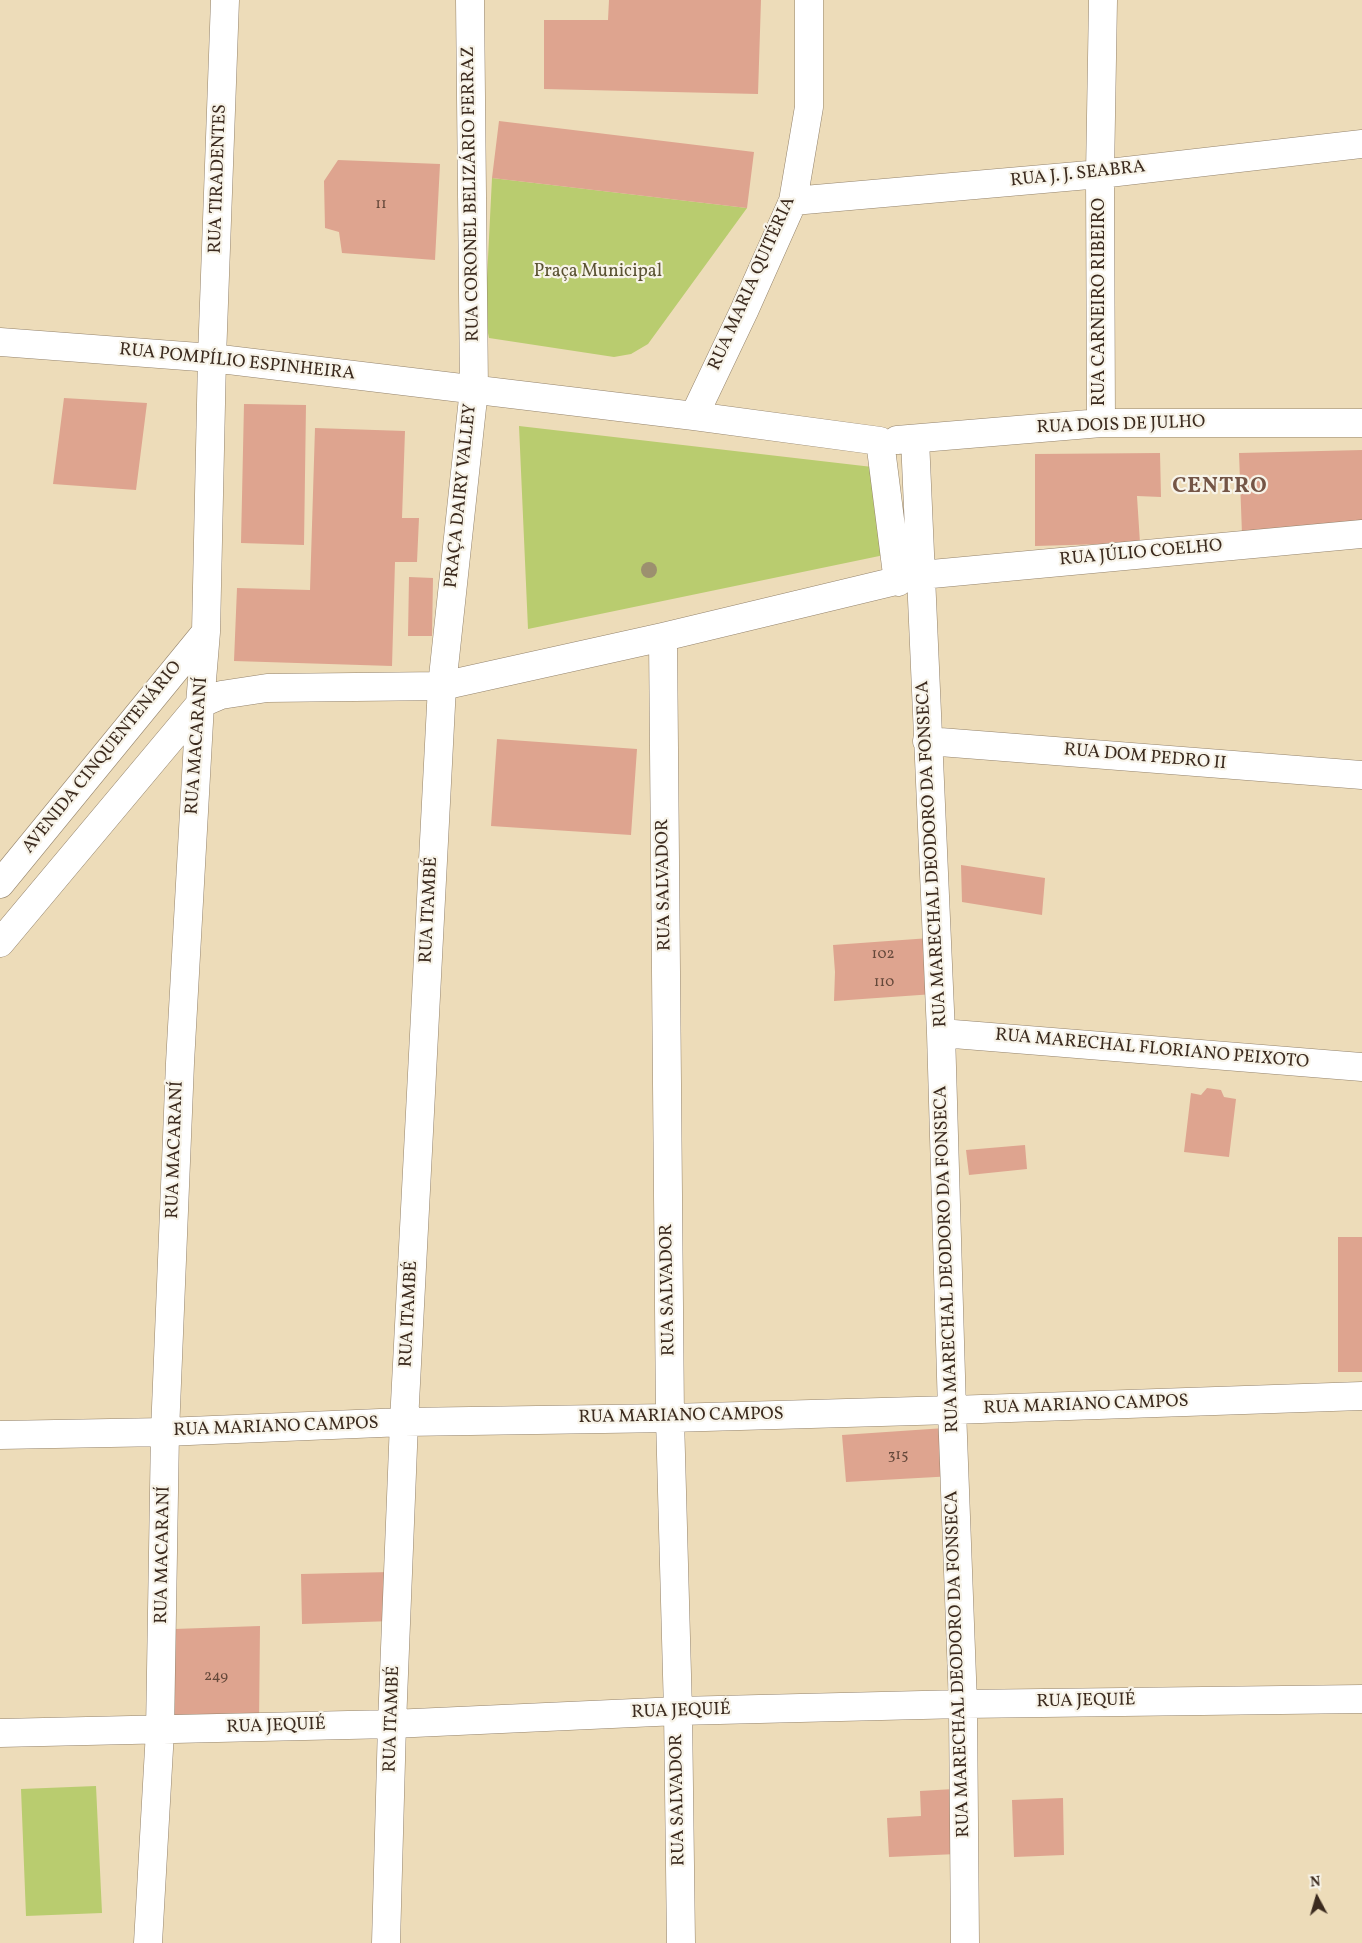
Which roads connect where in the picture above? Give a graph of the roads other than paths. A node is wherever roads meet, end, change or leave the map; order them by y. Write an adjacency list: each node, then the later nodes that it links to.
1 (225, 0): 9 (street, RUA TIRADENTES)
2 (470, 0): 10 (street, RUA CORONEL BELIZÁRIO FERRAZ)
3 (809, 0): 7 (street, RUA MARIA QUITÉRIA)
4 (1103, 0): 6 (street, RUA CARNEIRO RIBEIRO)
5 (1362, 144): 6 (street, RUA J. J. SEABRA)
6 (1100, 174): 7 (street, RUA J. J. SEABRA); 12 (street, RUA CARNEIRO RIBEIRO)
7 (793, 201): 11 (street, RUA MARIA QUITÉRIA)
8 (0, 342): 9 (street, RUA POMPÍLIO ESPINHEIRA)
9 (212, 358): 10 (street, RUA POMPÍLIO ESPINHEIRA); 18 (street, RUA MACARANÍ)
10 (474, 389): 11 (street, PRAÇA DAIRY VALLEY); 20 (street, PRAÇA DAIRY VALLEY)
11 (694, 416): 15 (street, PRAÇA DAIRY VALLEY)
12 (1101, 423): 13 (street, RUA DOIS DE JULHO); 14 (street, RUA DOIS DE JULHO)
13 (1362, 423)
14 (915, 439): 15 (street, RUA DOIS DE JULHO); 17 (street)
15 (880, 441): 17 (street)
16 (1362, 534): 17 (street, RUA JÚLIO COELHO)
17 (909, 578): 19 (street); 22 (street, RUA MARECHAL DEODORO DA FONSECA)
18 (206, 632): 21 (street, RUA MACARANÍ); 24 (street, AVENIDA CINQUENTENÁRIO)
19 (663, 637): 20 (street); 30 (street, RUA SALVADOR)
20 (442, 686): 21 (street); 31 (street, RUA ITAMBÉ)
21 (200, 704): 25 (street); 32 (street, RUA MACARANÍ)
22 (927, 741): 23 (street, RUA DOM PEDRO II); 26 (street, RUA MARECHAL DEODORO DA FONSECA)
23 (1362, 775)
24 (0, 884)
25 (0, 943)
26 (941, 1033): 27 (street, RUA MARECHAL FLORIANO PEIXOTO); 29 (street, RUA MARECHAL DEODORO DA FONSECA)
27 (1362, 1067)
28 (1362, 1396): 29 (street, RUA MARIANO CAMPOS)
29 (952, 1410): 30 (street, RUA MARIANO CAMPOS); 35 (street, RUA MARECHAL DEODORO DA FONSECA)
30 (670, 1418): 31 (street, RUA MARIANO CAMPOS); 36 (street, RUA SALVADOR)
31 (404, 1422): 32 (street, RUA MARIANO CAMPOS); 37 (street, RUA ITAMBÉ)
32 (165, 1432): 33 (street, RUA MARIANO CAMPOS); 38 (street, RUA MACARANÍ)
33 (0, 1435)
34 (1362, 1698): 35 (street, RUA JEQUIÉ)
35 (963, 1704): 36 (street, RUA JEQUIÉ); 43 (street, RUA MARECHAL DEODORO DA FONSECA)
36 (678, 1711): 37 (street, RUA JEQUIÉ); 42 (street, RUA SALVADOR)
37 (392, 1724): 38 (street, RUA JEQUIÉ); 41 (street, RUA ITAMBÉ)
38 (160, 1730): 39 (street, RUA JEQUIÉ); 40 (street, RUA MACARANÍ)
39 (0, 1733)
40 (148, 1943)
41 (386, 1943)
42 (681, 1943)
43 (966, 1943)

